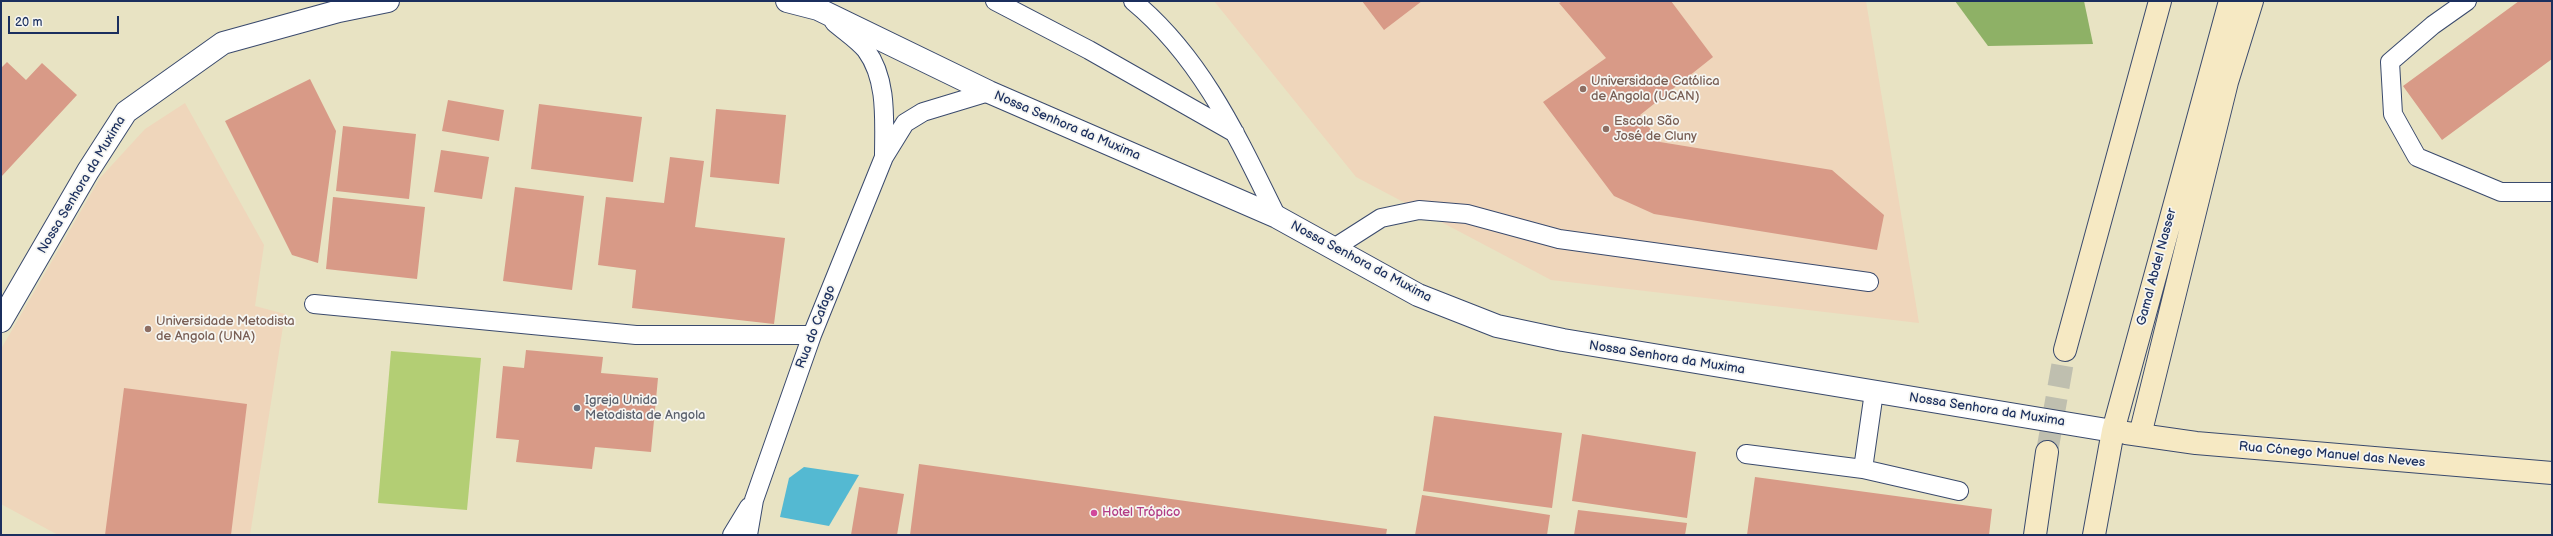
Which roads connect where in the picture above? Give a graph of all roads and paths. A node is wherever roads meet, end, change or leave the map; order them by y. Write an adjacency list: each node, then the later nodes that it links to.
1 (388, 1): 18 (street, Nossa Senhora da Muxima)
2 (787, 1): 9 (street, Nossa Senhora da Muxima)
3 (995, 1): 11 (lane)
4 (1133, 1): 11 (lane)
5 (2160, 1): 20 (main road)
6 (2230, 1): 22 (main road, Gamal Abdel Nasser)
7 (2252, 1): 23 (main road, Gamal Abdel Nasser)
8 (2467, 1): 13 (lane)
9 (818, 9): 10 (street, Nossa Senhora da Muxima); 12 (lane, Rua do Cafago)
10 (989, 92): 12 (lane, Rua do Cafago); 14 (street, Nossa Senhora da Muxima)
11 (1235, 133): 14 (lane)
12 (884, 157): 19 (lane, Rua do Cafago)
13 (2552, 192)
14 (1277, 217): 15 (street, Nossa Senhora da Muxima)
15 (1334, 248): 16 (lane); 21 (street, Nossa Senhora da Muxima)
16 (1869, 282)
17 (314, 304): 19 (lane)
18 (1, 321)
19 (812, 334): 29 (lane, Rua do Cafago)
20 (2065, 350)
21 (1874, 392): 22 (street, Nossa Senhora da Muxima); 26 (lane)
22 (2113, 431): 23 (main road, Rua Cónego Manuel das Neves); 33 (main road, Gamal Abdel Nasser)
23 (2140, 435): 27 (main road, Rua Cónego Manuel das Neves)
24 (2047, 452): 32 (main road)
25 (1746, 454): 26 (lane)
26 (1863, 469): 28 (lane)
27 (2552, 474)
28 (1959, 491)
29 (754, 500): 30 (lane, Rua do Cafago); 31 (lane, Rua do Cafago)
30 (732, 535)
31 (748, 535)
32 (2034, 535)
33 (2094, 535)

